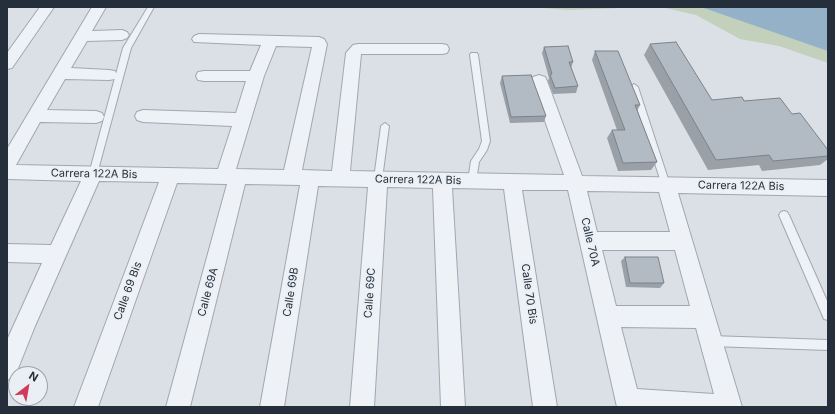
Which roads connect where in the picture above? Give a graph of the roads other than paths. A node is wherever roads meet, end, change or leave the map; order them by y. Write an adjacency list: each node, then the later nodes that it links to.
1 (47, 7): 10 (street)
2 (99, 7): 5 (street)
3 (151, 7): 24 (lane)
4 (122, 35): 5 (street)
5 (82, 36): 11 (street)
6 (199, 39): 7 (street)
7 (270, 41): 14 (street, Calle 69A); 27 (street, Calle 69B)
8 (442, 49): 28 (street)
9 (474, 55): 31 (lane)
10 (7, 64)
11 (60, 73): 12 (street); 17 (street)
12 (109, 75)
13 (204, 76): 14 (street)
14 (256, 76): 20 (street, Calle 69A)
15 (539, 81): 33 (street, Calle 70A)
16 (634, 87): 34 (lane)
17 (35, 116): 19 (street); 22 (street)
18 (142, 116): 20 (street)
19 (96, 117)
20 (243, 120): 26 (street, Calle 69A)
21 (385, 126): 29 (lane)
22 (7, 165)
23 (7, 172): 24 (street, Carrera 122A Bis)
24 (93, 174): 25 (street, Carrera 122A Bis); 40 (street)
25 (171, 175): 26 (street, Carrera 122A Bis); 49 (street, Calle 69 Bis)
26 (231, 176): 27 (street, Carrera 122A Bis); 50 (street, Calle 69A)
27 (300, 178): 28 (street, Carrera 122A Bis); 51 (street, Calle 69B)
28 (340, 178): 29 (street, Carrera 122A Bis)
29 (378, 179): 30 (street, Carrera 122A Bis); 52 (street, Calle 69C)
30 (442, 180): 31 (street, Carrera 122A Bis); 53 (street)
31 (472, 181): 32 (street, Carrera 122A Bis)
32 (512, 182): 33 (street, Carrera 122A Bis); 54 (street, Calle 70 Bis)
33 (576, 183): 34 (street, Carrera 122A Bis); 37 (street, Calle 70A)
34 (666, 185): 35 (street, Carrera 122A Bis); 38 (street)
35 (828, 188)
36 (784, 215): 41 (lane)
37 (590, 241): 38 (street); 42 (street, Calle 70A)
38 (682, 241): 43 (street)
39 (7, 253): 40 (street)
40 (56, 254): 44 (street)
41 (828, 315)
42 (607, 316): 43 (street); 48 (street, Calle 70A)
43 (704, 317): 45 (street)
44 (16, 323): 47 (street)
45 (711, 341): 46 (lane); 55 (street)
46 (828, 345)
47 (7, 368)
48 (628, 404): 55 (street)
49 (86, 407)
50 (178, 407)
51 (272, 407)
52 (362, 407)
53 (453, 407)
54 (545, 407)
55 (730, 407)

